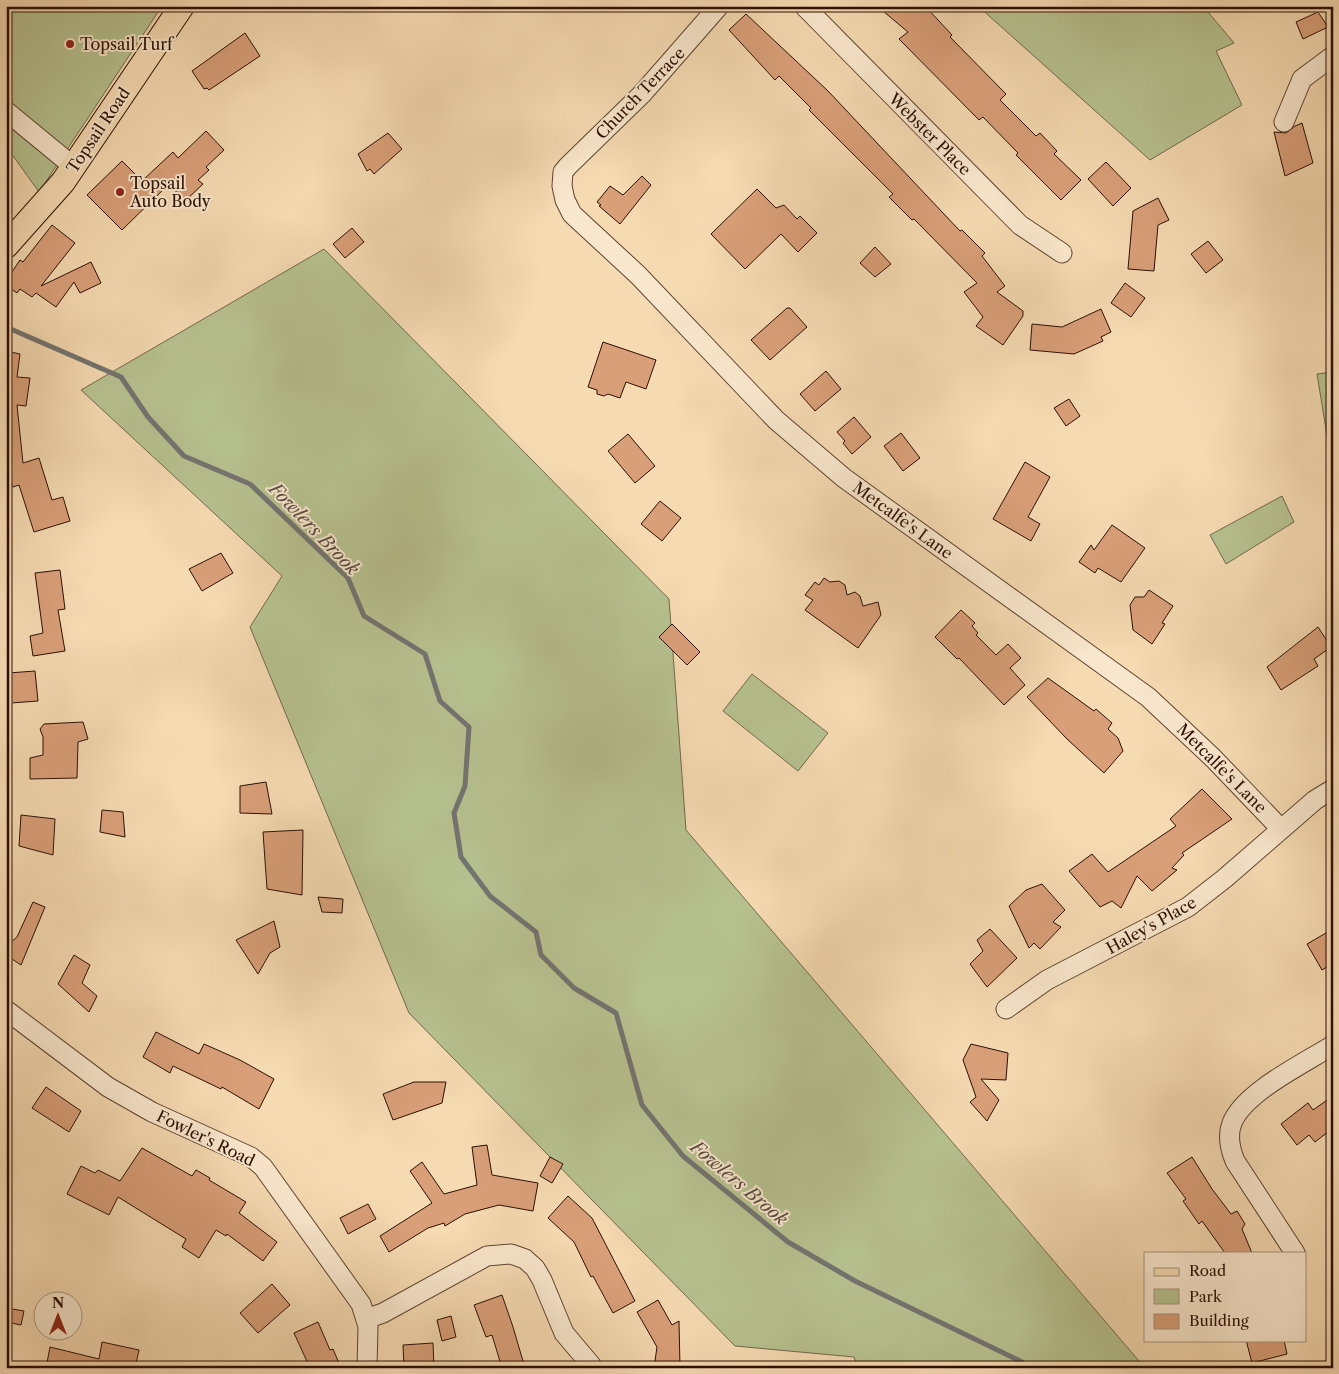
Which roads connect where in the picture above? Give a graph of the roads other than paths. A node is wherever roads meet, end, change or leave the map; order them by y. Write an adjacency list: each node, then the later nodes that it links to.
1 (182, 6): 7 (main road, Topsail Road)
2 (719, 6): 8 (street, Church Terrace)
3 (804, 6): 10 (street, Webster Place)
4 (1333, 56): 6 (street)
5 (6, 111): 7 (street)
6 (1284, 122)
7 (74, 167): 9 (main road, Topsail Road)
8 (562, 179): 12 (street, Metcalfe's Lane)
9 (6, 246)
10 (1062, 253)
11 (1333, 789): 12 (street, Haley's Place)
12 (1281, 829): 13 (street, Haley's Place)
13 (1006, 1009)
14 (6, 1010): 17 (street, Fowler's Road)
15 (1333, 1045): 16 (street)
16 (1295, 1252)
17 (366, 1319): 18 (street); 19 (street, Fowler's Road)
18 (591, 1365)
19 (367, 1368)

